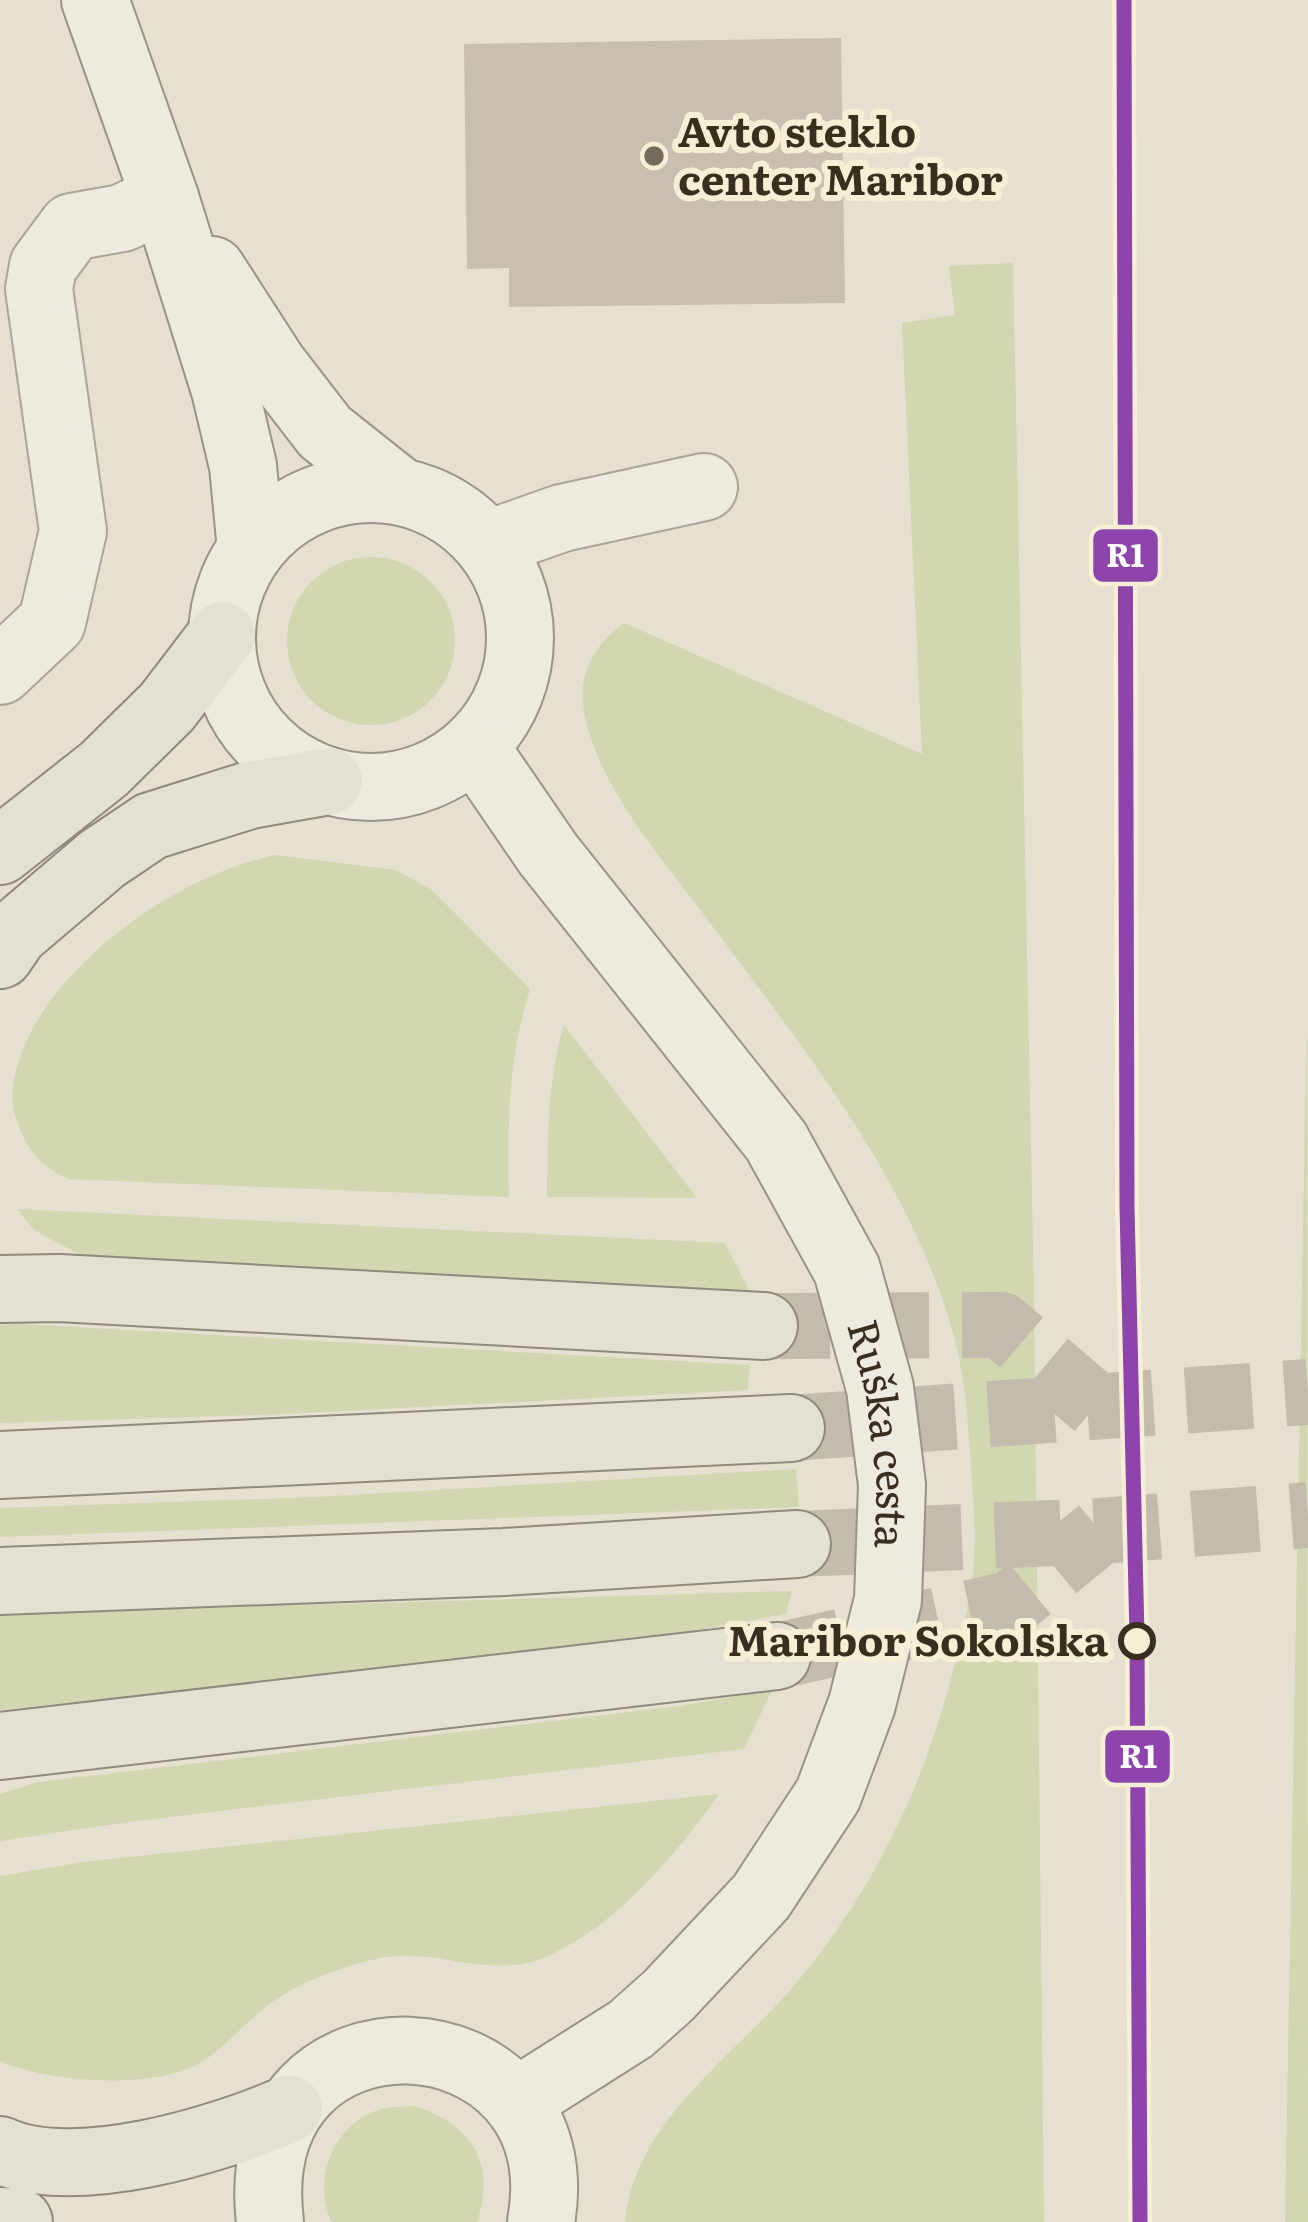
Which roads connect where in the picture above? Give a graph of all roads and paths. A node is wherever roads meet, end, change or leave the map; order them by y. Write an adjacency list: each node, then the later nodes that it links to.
1 (95, 0): 2 (street)
2 (165, 198): 4 (street); 6 (street); 8 (street)
3 (704, 487): 5 (street)
4 (398, 490): 5 (street); 6 (street)
5 (488, 544): 9 (street)
6 (251, 549): 7 (street)
7 (222, 635): 10 (street); 11 (main road)
8 (0, 671)
9 (474, 746): 10 (street); 24 (street, Ruška cesta)
10 (329, 782): 12 (main road)
11 (0, 851)
12 (0, 956)
13 (0, 1237): 14 (main road)
14 (29, 1288): 15 (main road)
15 (764, 1326)
16 (790, 1428): 17 (main road)
17 (0, 1465)
18 (797, 1544): 19 (main road)
19 (0, 1580)
20 (777, 1655): 21 (main road)
21 (84, 1737): 22 (main road); 23 (main road)
22 (0, 1745)
23 (0, 1765)
24 (516, 2102): 25 (street); 30 (street)
25 (289, 2110): 26 (main road); 29 (street)
26 (0, 2150)
27 (0, 2221): 28 (main road)
28 (19, 2222)
29 (270, 2222)
30 (541, 2222)

